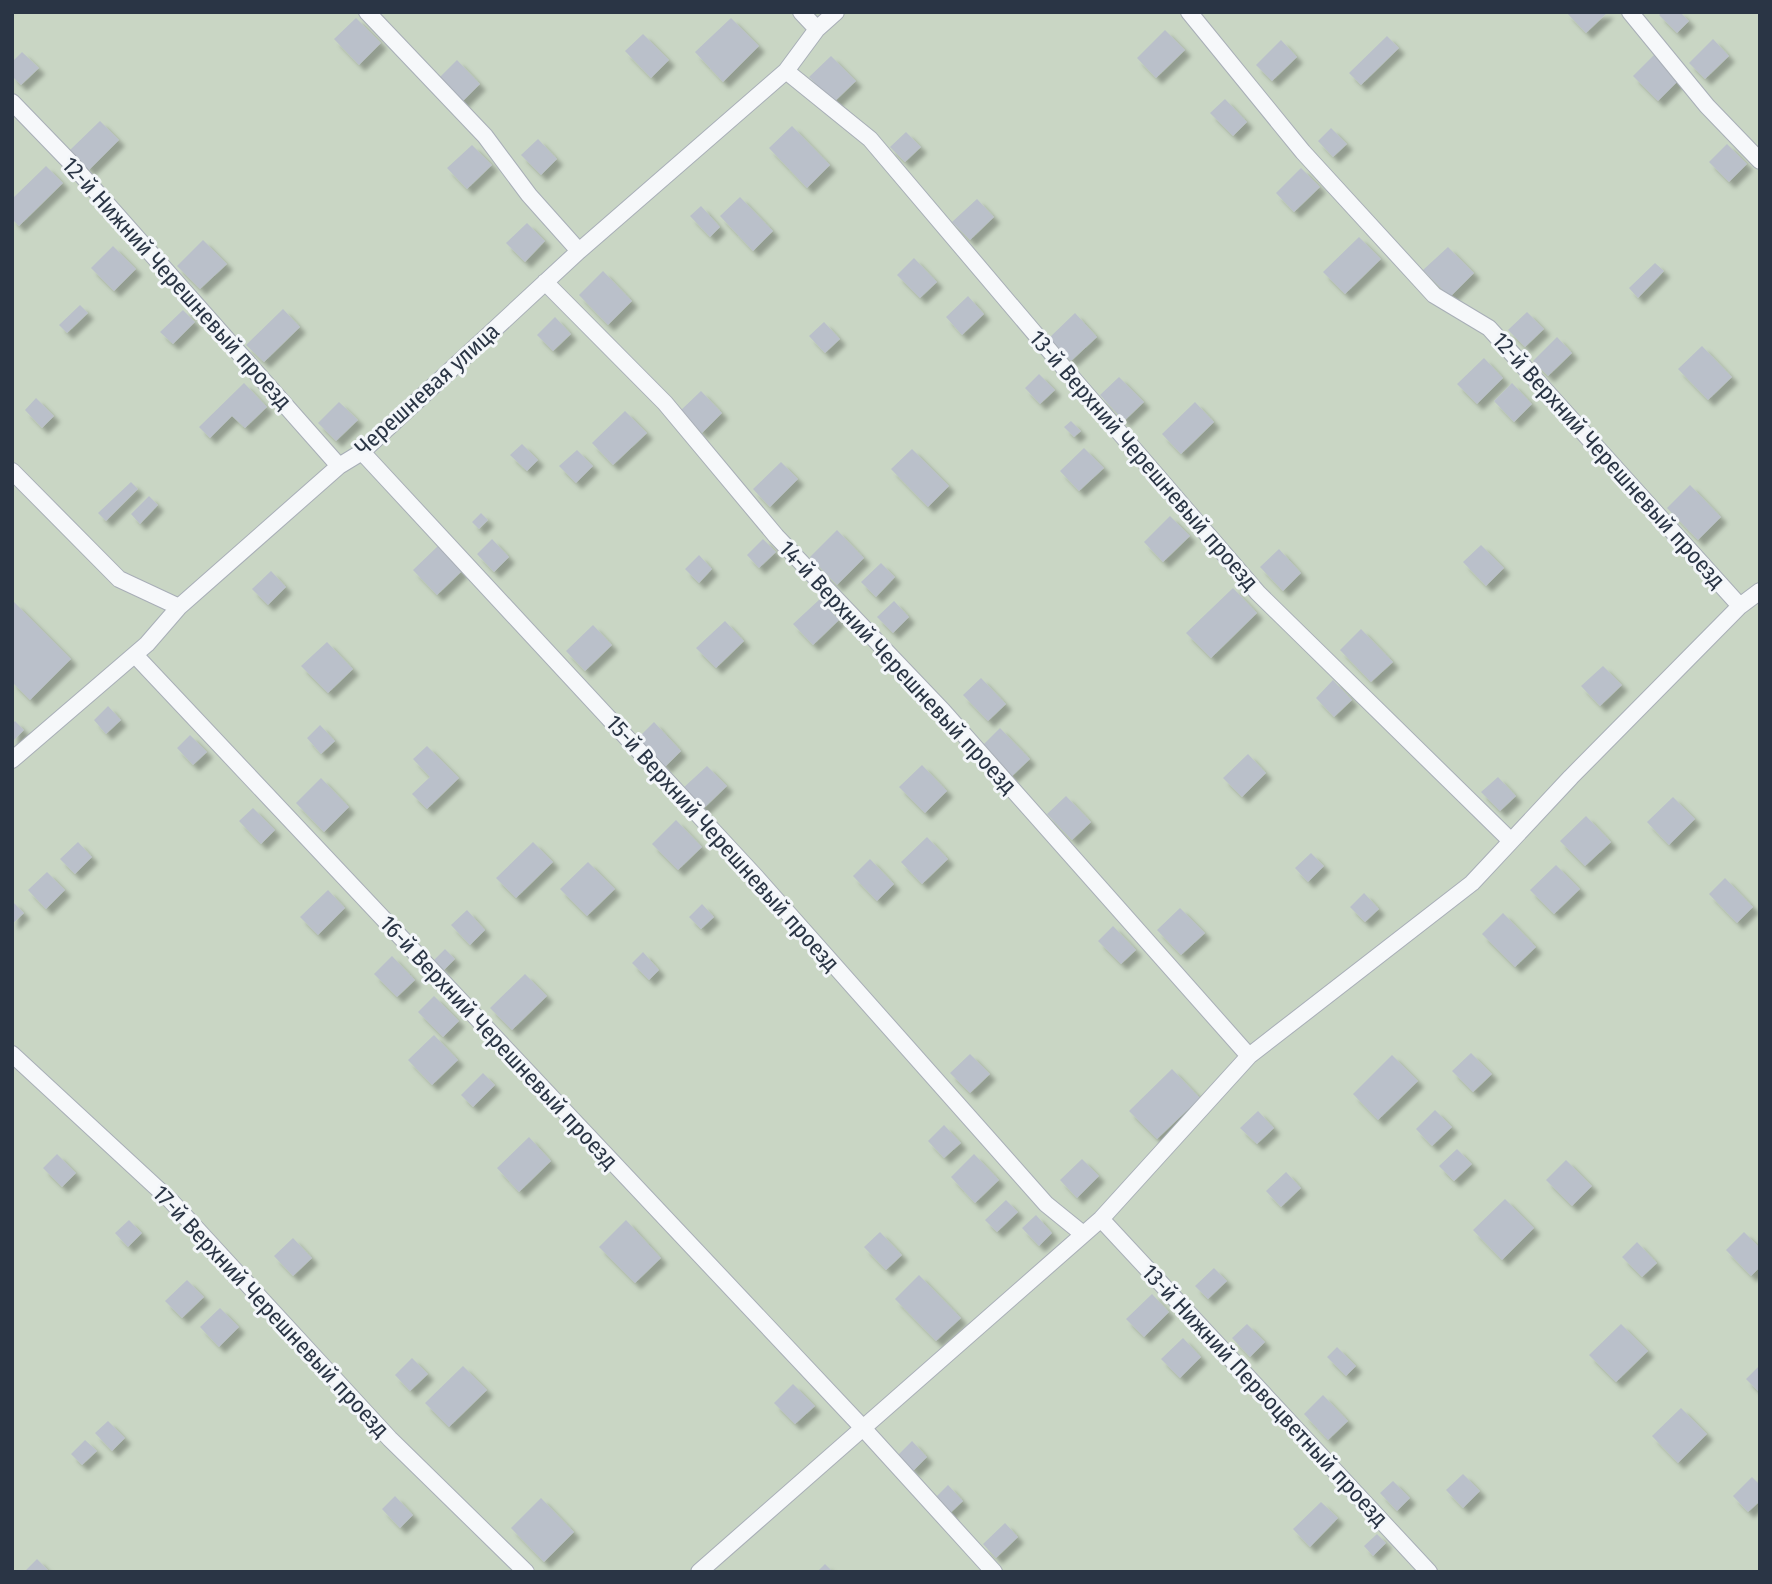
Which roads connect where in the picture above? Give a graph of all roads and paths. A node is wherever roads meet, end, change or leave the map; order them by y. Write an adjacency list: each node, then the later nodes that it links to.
1 (367, 12): 10 (lane)
2 (801, 12): 6 (lane)
3 (836, 12): 6 (lane, Черешневая улица)
4 (1189, 12): 16 (lane, 12-й Верхний Черешневый проезд)
5 (1630, 12): 9 (lane)
6 (817, 29): 7 (lane, Черешневая улица)
7 (786, 71): 10 (lane, Черешневая улица); 20 (lane, 13-й Верхний Черешневый проезд)
8 (12, 102): 13 (lane, 12-й Нижний Черешневый проезд)
9 (1760, 161)
10 (579, 251): 11 (lane, Черешневая улица)
11 (545, 282): 12 (lane, Черешневая улица); 22 (lane, 14-й Верхний Черешневый проезд)
12 (362, 452): 13 (lane, Черешневая улица); 24 (lane, 15-й Верхний Черешневый проезд)
13 (340, 466): 17 (lane, Черешневая улица)
14 (12, 471): 17 (lane)
15 (1760, 592): 16 (lane)
16 (1740, 606): 20 (lane)
17 (179, 607): 18 (lane, Черешневая улица)
18 (135, 655): 19 (lane, Черешневая улица); 25 (lane, 16-й Верхний Черешневый проезд)
19 (12, 760)
20 (1511, 841): 22 (lane)
21 (12, 1054): 26 (lane, 17-й Верхний Черешневый проезд)
22 (1249, 1056): 23 (lane)
23 (1101, 1219): 24 (lane); 29 (lane, 13-й Нижний Первоцветный проезд)
24 (1083, 1234): 25 (lane)
25 (863, 1429): 27 (lane); 28 (lane, 16-й Верхний Черешневый проезд)
26 (526, 1572)
27 (699, 1572)
28 (994, 1572)
29 (1429, 1572)

